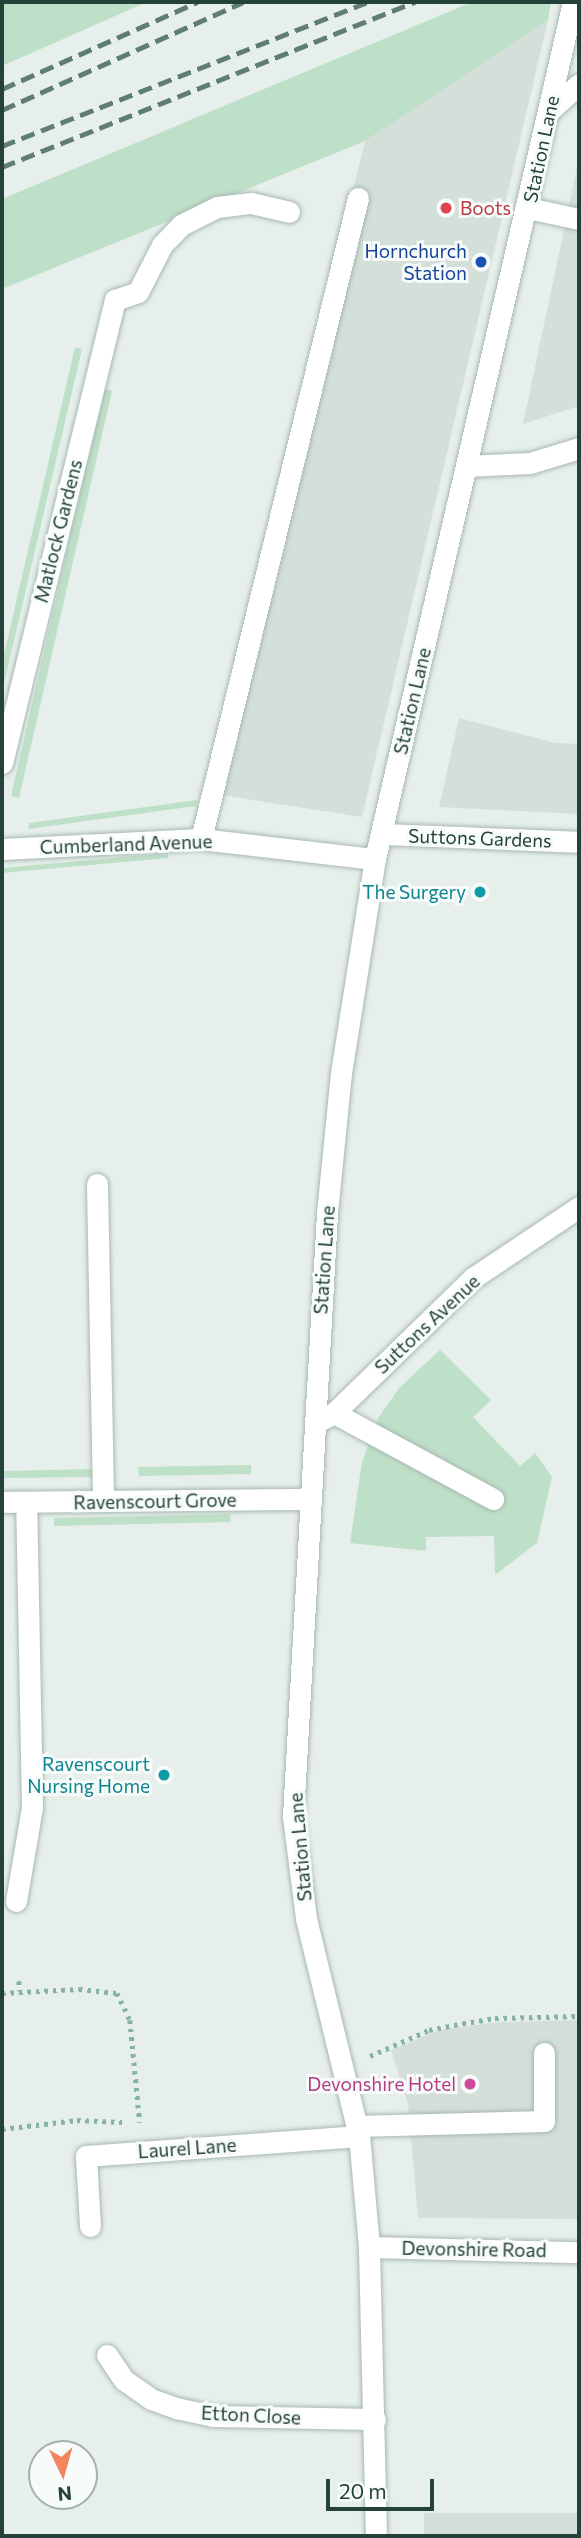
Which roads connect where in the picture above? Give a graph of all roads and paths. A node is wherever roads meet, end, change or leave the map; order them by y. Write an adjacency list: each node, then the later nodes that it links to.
1 (573, 2): 3 (street, Station Lane)
2 (579, 84): 3 (street)
3 (549, 111): 5 (street, Station Lane)
4 (358, 198): 12 (street)
5 (528, 208): 7 (street); 9 (street, Station Lane)
6 (289, 212): 10 (street, Matlock Gardens)
7 (579, 219)
8 (579, 448): 9 (street)
9 (466, 466): 11 (street, Station Lane)
10 (2, 763)
11 (382, 834): 13 (street, Suttons Gardens); 15 (street, Station Lane)
12 (201, 839): 14 (street, Cumberland Avenue); 15 (street, Cumberland Avenue)
13 (579, 842)
14 (2, 849)
15 (375, 859): 18 (street, Station Lane)
16 (97, 1184): 21 (street)
17 (579, 1207): 18 (street, Suttons Avenue)
18 (324, 1418): 19 (street, Station Lane); 20 (street)
19 (308, 1499): 21 (street, Ravenscourt Grove); 30 (street, Station Lane)
20 (493, 1499)
21 (103, 1501): 23 (street, Ravenscourt Grove)
22 (2, 1502): 23 (street, Ravenscourt Grove)
23 (26, 1502): 24 (street)
24 (16, 1902)
25 (19, 1981): 26 (path)
26 (20, 1991): 27 (path); 31 (path)
27 (2, 1993)
28 (579, 2016): 30 (path)
29 (544, 2053): 32 (street)
30 (343, 2070): 32 (street, Station Lane)
31 (2, 2129)
32 (358, 2131): 33 (street, Laurel Lane); 34 (street, Station Lane)
33 (90, 2226)
34 (369, 2247): 35 (street, Devonshire Road); 37 (street, Station Lane)
35 (579, 2252)
36 (107, 2354): 37 (street, Etton Close)
37 (375, 2419): 38 (street, Station Lane)
38 (376, 2536)

